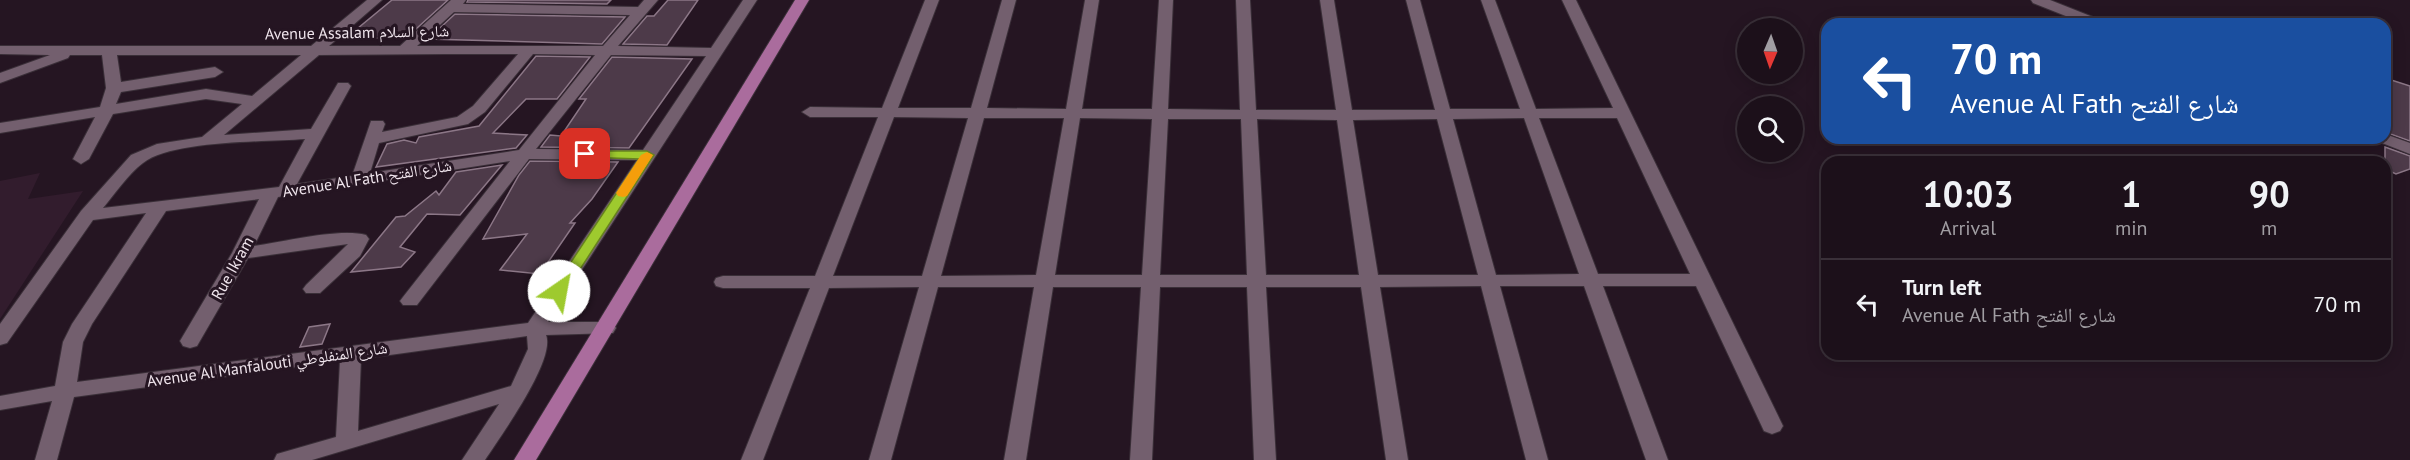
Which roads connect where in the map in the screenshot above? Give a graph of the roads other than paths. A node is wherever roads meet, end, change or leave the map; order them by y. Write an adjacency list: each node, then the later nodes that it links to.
1 (375, 0): 21 (street)
2 (750, 0): 26 (street)
3 (802, 0): 69 (main road)
4 (932, 0): 36 (street)
5 (1009, 0): 35 (street)
6 (1092, 0): 37 (street)
7 (1166, 0): 40 (street)
8 (1243, 0): 41 (street)
9 (1327, 0): 43 (street)
10 (1413, 0): 42 (street)
11 (1488, 0): 38 (street)
12 (1569, 0): 39 (street)
13 (2038, 0): 17 (street)
14 (454, 4): 15 (street); 18 (street)
15 (572, 5): 16 (street)
16 (646, 6): 22 (street)
17 (2083, 18)
18 (405, 49): 19 (street, Avenue Assalam شارع السلام); 21 (street, Avenue Assalam شارع السلام)
19 (530, 49): 22 (street, Avenue Assalam شارع السلام); 52 (street)
20 (0, 50): 23 (street, Avenue Assalam شارع السلام)
21 (315, 50): 25 (street, Avenue Assalam شارع السلام); 32 (street)
22 (607, 50): 26 (street, Avenue Assalam شارع السلام); 49 (street)
23 (75, 51): 24 (street, Avenue Assalam شارع السلام); 28 (street)
24 (109, 51): 25 (street, Avenue Assalam شارع السلام); 30 (street)
25 (220, 52): 27 (street)
26 (715, 52): 50 (street)
27 (215, 72): 30 (street); 31 (street)
28 (0, 78)
29 (343, 86): 45 (street, Rue Ikram)
30 (114, 88): 33 (street)
31 (206, 94): 32 (street); 33 (street)
32 (256, 101): 46 (street)
33 (106, 112): 44 (street); 51 (street)
34 (810, 112): 36 (street)
35 (976, 112): 36 (street); 37 (street); 66 (street)
36 (888, 113): 65 (street)
37 (1073, 113): 40 (street); 61 (street)
38 (1530, 113): 39 (street); 42 (street); 59 (street)
39 (1623, 113): 57 (street)
40 (1160, 114): 41 (street); 62 (street)
41 (1248, 114): 43 (street); 63 (street)
42 (1444, 114): 43 (street); 58 (street)
43 (1345, 115): 64 (street)
44 (0, 128)
45 (315, 134): 46 (street); 53 (street, Rue Ikram)
46 (207, 141): 55 (street)
47 (2391, 141): 48 (street)
48 (2410, 148)
49 (524, 154): 50 (street, Avenue Al Fath شارع الفتح); 52 (street, Avenue Al Fath شارع الفتح); 68 (street)
50 (647, 155): 70 (street)
51 (81, 159)
52 (359, 180): 53 (street, Avenue Al Fath شارع الفتح)
53 (278, 192): 54 (street, Avenue Al Fath شارع الفتح); 56 (street, Rue Ikram)
54 (160, 206): 55 (street, Avenue Al Fath شارع الفتح); 74 (street)
55 (87, 215): 71 (street)
56 (241, 254): 67 (street); 72 (street, Rue Ikram)
57 (1703, 280): 59 (street); 77 (street)
58 (1489, 281): 59 (street); 64 (street); 89 (street)
59 (1591, 281): 90 (street)
60 (723, 282): 65 (street)
61 (1045, 282): 62 (street); 66 (street); 85 (street)
62 (1151, 282): 63 (street); 86 (street)
63 (1257, 282): 64 (street); 87 (street)
64 (1370, 282): 88 (street)
65 (821, 283): 66 (street); 83 (street)
66 (928, 283): 84 (street)
67 (313, 289)
68 (410, 301)
69 (606, 328): 70 (street, Avenue Al Manfalouti شارع المنفلوطي); 82 (main road)
70 (534, 329): 73 (street, Avenue Al Manfalouti شارع المنفلوطي); 75 (street)
71 (0, 338)
72 (190, 341)
73 (351, 354): 74 (street, Avenue Al Manfalouti شارع المنفلوطي); 78 (street)
74 (65, 391): 76 (street, Avenue Al Manfalouti شارع المنفلوطي); 79 (street)
75 (519, 391): 78 (street); 81 (street)
76 (0, 404)
77 (1772, 426)
78 (347, 440): 80 (street)
79 (46, 460)
80 (285, 460)
81 (473, 460)
82 (525, 460)
83 (752, 460)
84 (880, 460)
85 (1015, 460)
86 (1140, 460)
87 (1265, 460)
88 (1397, 460)
89 (1537, 460)
90 (1657, 460)

